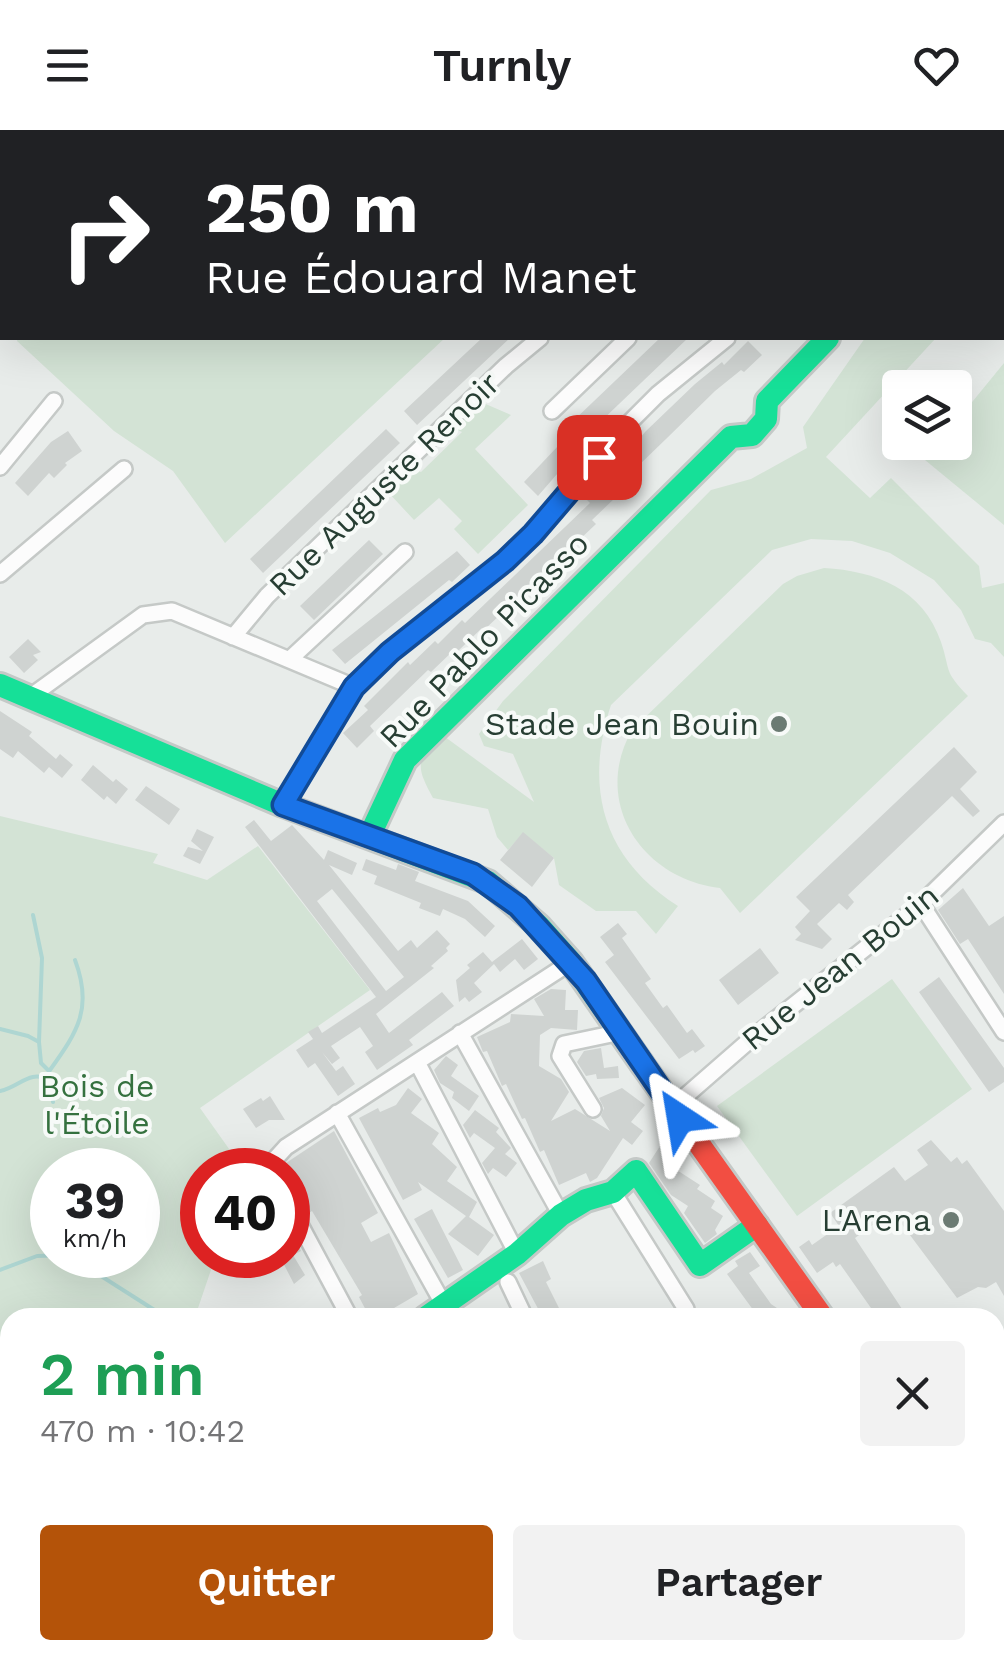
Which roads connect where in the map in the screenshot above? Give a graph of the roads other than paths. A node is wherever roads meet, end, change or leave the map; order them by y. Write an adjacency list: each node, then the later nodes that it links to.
1 (538, 340): 11 (street, Rue Auguste Renoir)
2 (626, 340): 6 (street)
3 (725, 340): 14 (street)
4 (826, 340): 18 (street, Rue Pablo Picasso)
5 (54, 400): 7 (street)
6 (552, 410)
7 (0, 468)
8 (124, 468): 10 (street)
9 (404, 552): 12 (street)
10 (0, 574)
11 (232, 637): 12 (street); 15 (street)
12 (290, 659): 14 (street)
13 (0, 685): 15 (street)
14 (354, 687): 16 (street)
15 (30, 697): 16 (street)
16 (283, 805): 18 (street)
17 (1004, 823): 19 (street, Rue Jean Bouin)
18 (369, 837): 20 (street)
19 (922, 904): 22 (street); 25 (street, Rue Jean Bouin)
20 (571, 962): 21 (street); 23 (street)
21 (621, 1032): 25 (street); 26 (street)
22 (1004, 1032)
23 (460, 1033): 24 (street); 30 (street)
24 (417, 1062): 27 (street); 33 (street)
25 (673, 1107): 31 (street)
26 (593, 1110)
27 (338, 1113): 28 (street); 36 (street)
28 (285, 1148)
29 (613, 1192): 30 (street); 31 (street); 39 (street)
30 (561, 1215): 33 (street)
31 (757, 1225): 40 (street)
32 (310, 1243): 35 (street)
33 (517, 1254): 37 (street)
34 (508, 1282): 38 (street)
35 (345, 1308)
36 (433, 1308)
37 (441, 1308)
38 (520, 1308)
39 (685, 1308)
40 (816, 1308)

